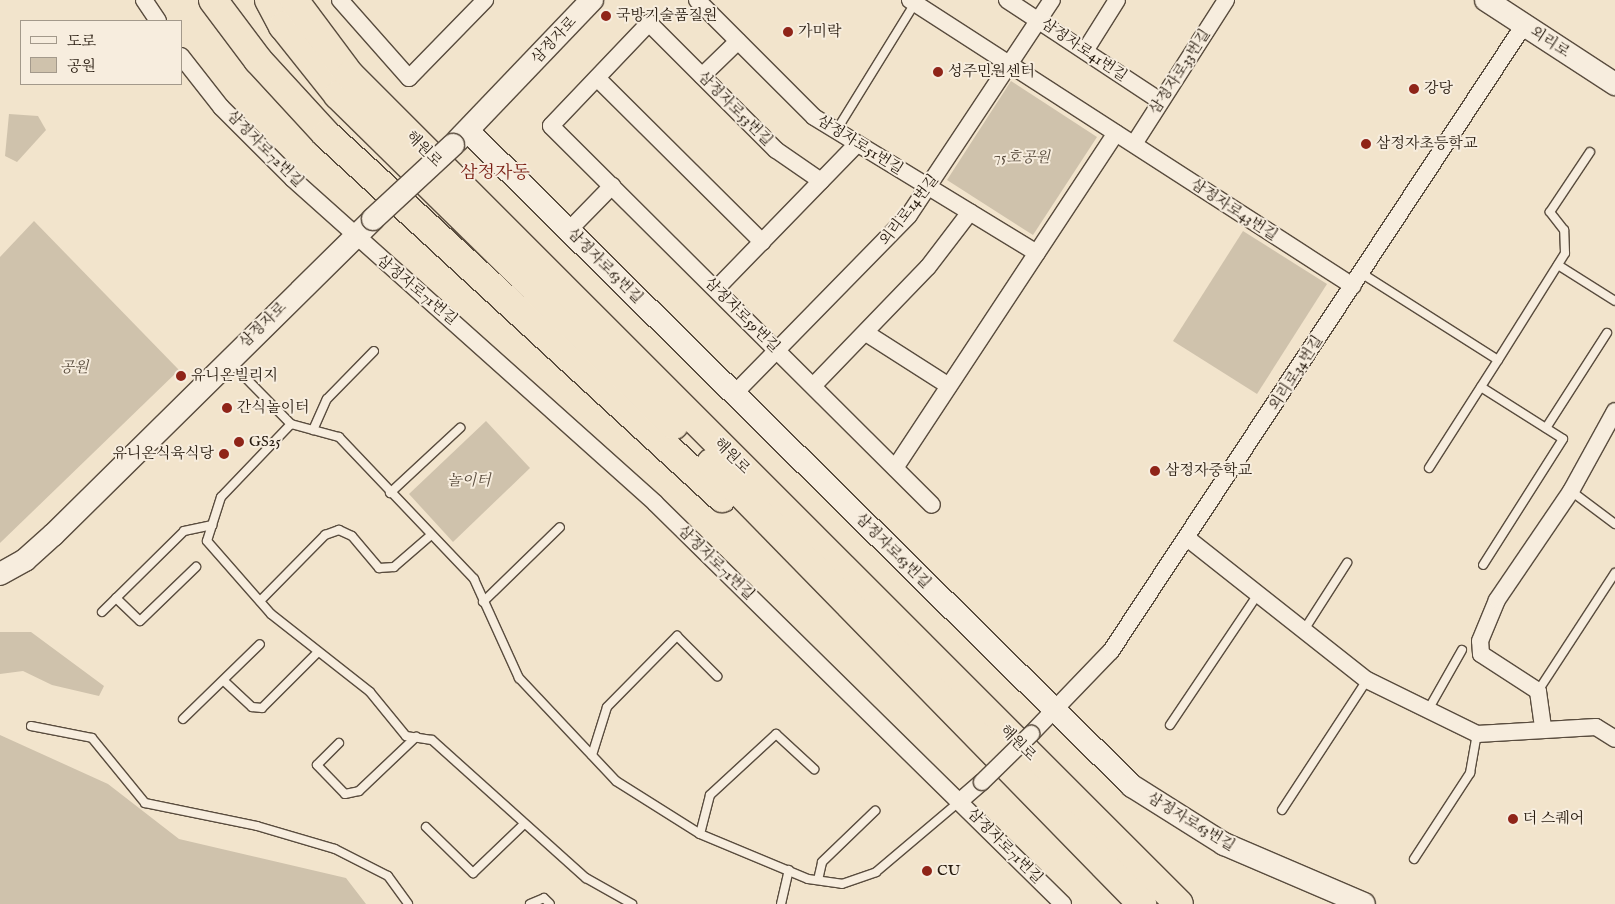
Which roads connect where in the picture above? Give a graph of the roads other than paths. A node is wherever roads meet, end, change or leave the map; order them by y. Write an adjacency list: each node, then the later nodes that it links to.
1 (144, 0): 15 (street)
2 (213, 0): 70 (highway)
3 (269, 0): 70 (highway, 해원로)
4 (294, 0): 117 (highway, 해원로)
5 (485, 0): 14 (street)
6 (592, 0): 29 (street, 삼정자로)
7 (697, 0): 18 (street, 삼정자로51번길)
8 (1007, 0): 16 (street, 삼정자로41번길)
9 (1052, 0): 16 (street, 외리로14번길)
10 (1117, 0): 19 (street)
11 (1226, 0): 25 (street, 삼정자로33번길)
12 (1486, 0): 17 (street, 외리로)
13 (912, 2): 21 (street, 삼정자로43번길); 27 (lane)
14 (348, 3)
15 (157, 20)
16 (1039, 20): 19 (street, 삼정자로41번길); 21 (street, 외리로14번길)
17 (1524, 25): 24 (street, 외리로); 42 (street, 외리로34번길)
18 (738, 40): 22 (street); 27 (street, 삼정자로51번길)
19 (1085, 51): 25 (street, 삼정자로41번길)
20 (182, 57): 38 (street, 삼정자로72번길)
21 (1011, 64): 28 (street, 삼정자로43번길); 35 (street, 외리로14번길)
22 (702, 76): 23 (street, 삼정자로53번길); 33 (street, 삼정자로53번길)
23 (597, 78): 26 (street, 삼정자로53번길); 39 (street)
24 (1615, 84)
25 (1160, 101): 31 (street, 삼정자로33번길)
26 (551, 126): 34 (street, 삼정자로59번길)
27 (836, 131): 30 (street, 삼정자로51번길)
28 (1116, 133): 31 (street, 삼정자로43번길); 40 (street)
29 (461, 138): 37 (street, 삼정자로63번길); 38 (street, 삼정자로, bridge)
30 (857, 144): 33 (street); 35 (street, 삼정자로51번길)
31 (1134, 144): 42 (street, 삼정자로43번길)
32 (1590, 152): 41 (lane)
33 (821, 181): 39 (street)
34 (612, 186): 37 (street); 43 (street, 삼정자로59번길)
35 (929, 188): 36 (street, 삼정자로51번길); 47 (street, 외리로14번길)
36 (970, 212): 40 (street, 삼정자로51번길); 46 (street)
37 (569, 230): 54 (street, 삼정자로63번길)
38 (355, 237): 49 (street, 삼정자로); 101 (street, 삼정자로71번길)
39 (762, 242): 43 (street)
40 (1036, 253): 52 (street)
41 (1558, 265): 44 (lane); 50 (lane)
42 (1357, 280): 50 (lane); 69 (street, 외리로34번길)
43 (716, 289): 47 (street, 삼정자로59번길)
44 (1615, 301)
45 (1606, 333): 58 (lane)
46 (866, 334): 51 (street); 52 (street)
47 (778, 350): 51 (street, 삼정자로59번길); 54 (street, 외리로14번길)
48 (374, 352): 59 (lane)
49 (227, 360): 56 (lane); 75 (street, 삼정자로)
50 (1498, 360): 53 (lane)
51 (813, 386): 60 (street, 삼정자로59번길)
52 (949, 386): 60 (street)
53 (1481, 387): 58 (lane); 61 (lane)
54 (734, 394): 90 (street, 삼정자로63번길)
55 (1615, 411): 62 (street)
56 (291, 424): 59 (lane); 66 (lane)
57 (460, 428): 63 (lane)
58 (1546, 428): 72 (lane)
59 (313, 430): 63 (lane)
60 (895, 468): 64 (street, 삼정자로59번길)
61 (1430, 468)
62 (1571, 491): 65 (lane); 88 (street)
63 (390, 494): 68 (lane)
64 (932, 505)
65 (1615, 524)
66 (212, 525): 77 (lane); 78 (lane)
67 (560, 527): 79 (lane)
68 (431, 535): 78 (lane); 79 (lane)
69 (1187, 538): 76 (street); 90 (street, 외리로34번길)
70 (803, 557): 116 (highway, 해원로)
71 (1347, 563): 81 (lane)
72 (1483, 565)
73 (196, 567): 77 (lane)
74 (1615, 572): 88 (lane)
75 (0, 574)
76 (1258, 594): 81 (street); 92 (lane)
77 (116, 598): 80 (lane)
78 (260, 602): 84 (lane)
79 (483, 602): 99 (lane)
80 (102, 612)
81 (1304, 630): 86 (street)
82 (260, 644): 87 (lane)
83 (1462, 650): 89 (lane)
84 (318, 652): 87 (lane); 96 (lane)
85 (717, 676): 99 (lane)
86 (1367, 680): 89 (street); 102 (lane)
87 (224, 681): 91 (lane)
88 (1538, 691): 94 (street)
89 (1428, 710): 95 (street)
90 (1055, 711): 101 (street, 외리로34번길, bridge); 118 (street, 삼정자로63번길)
91 (183, 719)
92 (1170, 725)
93 (31, 726): 110 (lane)
94 (1543, 727): 95 (street); 97 (street)
95 (1477, 734): 107 (lane)
96 (416, 738): 98 (lane); 104 (lane)
97 (1615, 739)
98 (339, 743)
99 (592, 755): 106 (lane)
100 (814, 769): 106 (lane)
101 (960, 801): 109 (lane); 115 (street, 삼정자로71번길)
102 (1282, 810)
103 (875, 811): 109 (lane)
104 (524, 824): 105 (lane); 113 (lane)
105 (426, 827)
106 (700, 834): 108 (lane)
107 (1414, 860)
108 (789, 870): 109 (lane); 114 (lane)
109 (818, 880)
110 (408, 904)
111 (530, 904): 112 (lane)
112 (550, 904)
113 (632, 904)
114 (781, 904)
115 (1063, 904)
116 (1142, 904)
117 (1179, 904)
118 (1364, 904)

